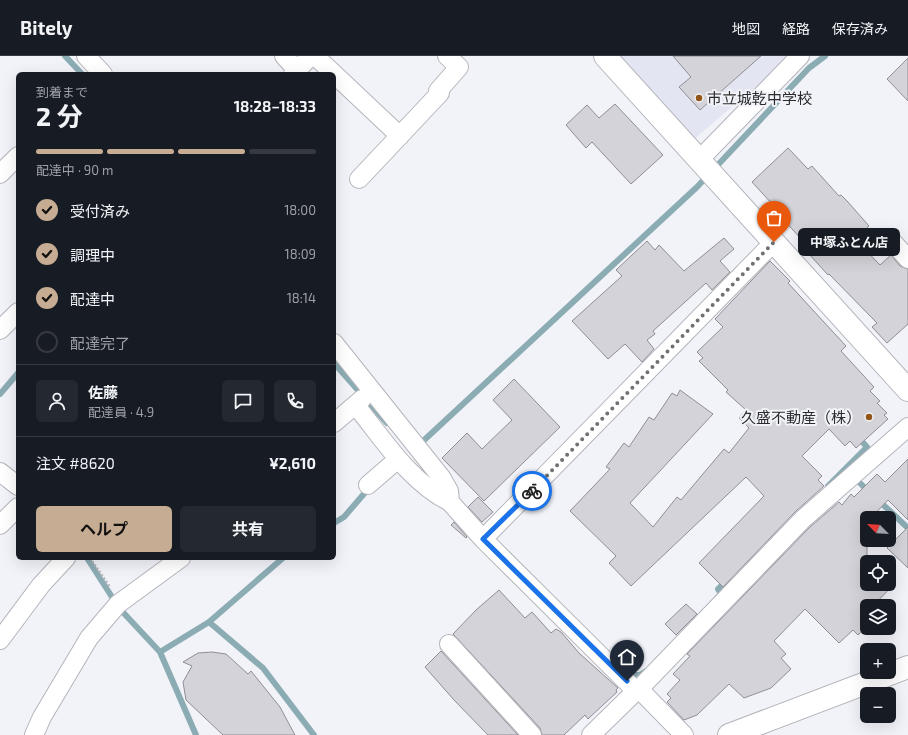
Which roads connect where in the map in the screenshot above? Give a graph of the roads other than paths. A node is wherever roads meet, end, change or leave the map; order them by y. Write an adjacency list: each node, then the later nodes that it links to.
1 (86, 56): 8 (street)
2 (284, 56): 9 (street)
3 (311, 56): 9 (street)
4 (315, 56): 10 (street)
5 (447, 56): 12 (street)
6 (605, 56): 14 (street)
7 (800, 56): 14 (street)
8 (101, 72)
9 (295, 72)
10 (332, 72)
11 (336, 76): 12 (street)
12 (400, 136): 16 (street)
13 (16, 158): 15 (street)
14 (707, 168): 18 (street)
15 (0, 174)
16 (359, 179)
17 (890, 239): 19 (street)
18 (774, 242): 23 (street); 35 (street)
19 (908, 259)
20 (16, 314): 21 (street)
21 (0, 330)
22 (336, 347): 24 (street)
23 (908, 390)
24 (364, 398): 25 (street); 27 (street); 28 (street)
25 (336, 421)
26 (908, 427): 41 (street)
27 (426, 457): 28 (street); 32 (street)
28 (401, 463): 31 (street); 32 (street)
29 (0, 472): 30 (street)
30 (16, 484)
31 (368, 485)
32 (450, 502): 35 (street)
33 (16, 508): 34 (street)
34 (0, 525)
35 (483, 539): 41 (street)
36 (64, 560): 38 (street)
37 (178, 560): 42 (street)
38 (0, 640)
39 (449, 644): 43 (street)
40 (908, 667): 46 (street)
41 (640, 688): 44 (street); 45 (street)
42 (34, 735)
43 (532, 735)
44 (591, 735)
45 (684, 735)
46 (729, 735)

